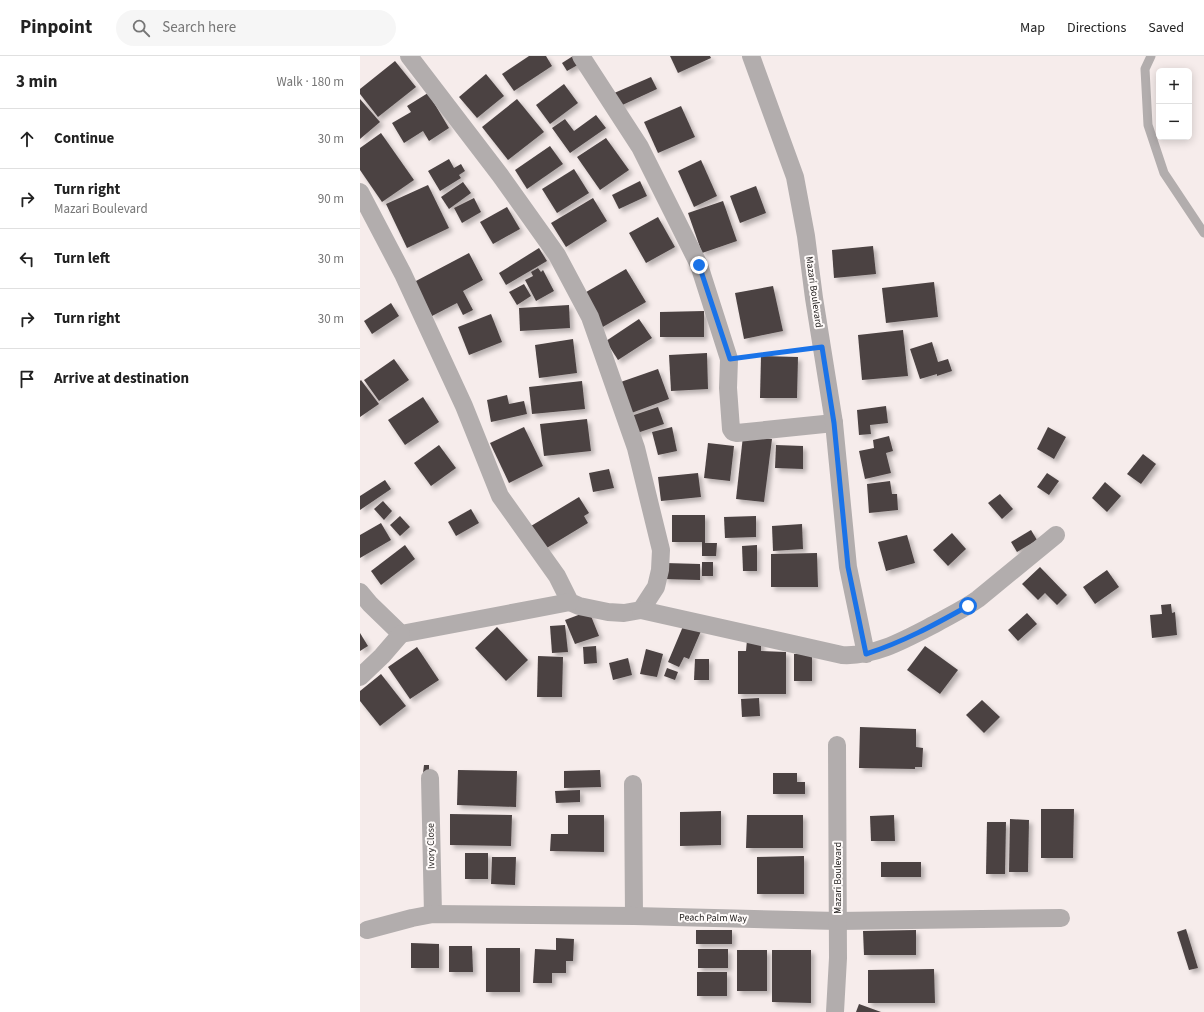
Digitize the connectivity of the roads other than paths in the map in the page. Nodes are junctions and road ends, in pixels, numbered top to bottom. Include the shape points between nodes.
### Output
1 (409, 56) edge
2 (581, 56) edge
3 (751, 56) edge
4 (1151, 56) edge
5 (360, 192) edge
6 (1204, 233) edge
7 (834, 423) junction
8 (1056, 536) dead end
9 (360, 592) edge
10 (570, 602) junction
11 (641, 610) junction
12 (401, 634) junction
13 (866, 654) junction
14 (360, 677) edge
15 (837, 745) dead end
16 (430, 778) dead end
17 (633, 784) dead end
18 (433, 914) junction
19 (634, 916) junction
20 (1061, 918) dead end
21 (838, 920) junction
22 (367, 930) dead end
23 (835, 1012) edge

1 - 11 street via 557,255 590,317 636,448 661,550 656,587
2 - 7 street via 640,147 699,265 730,359 728,388 733,432
3 - 7 street, Mazari Boulevard via 795,177
4 - 6 lane via 1145,69 1148,125 1164,173
5 - 10 street via 403,274 464,406 500,496 557,576
7 - 13 street, Mazari Boulevard via 848,567
8 - 13 street via 978,600 912,636
9 - 12 street
10 - 11 street via 608,612
10 - 12 street
11 - 13 street via 842,655
12 - 14 street
15 - 21 street, Mazari Boulevard
16 - 18 street, Ivory Close
17 - 19 street
18 - 19 street, Peach Palm Way
18 - 22 street, Peach Palm Way
19 - 21 street, Peach Palm Way
20 - 21 street, Peach Palm Way
21 - 23 street, Mazari Boulevard

